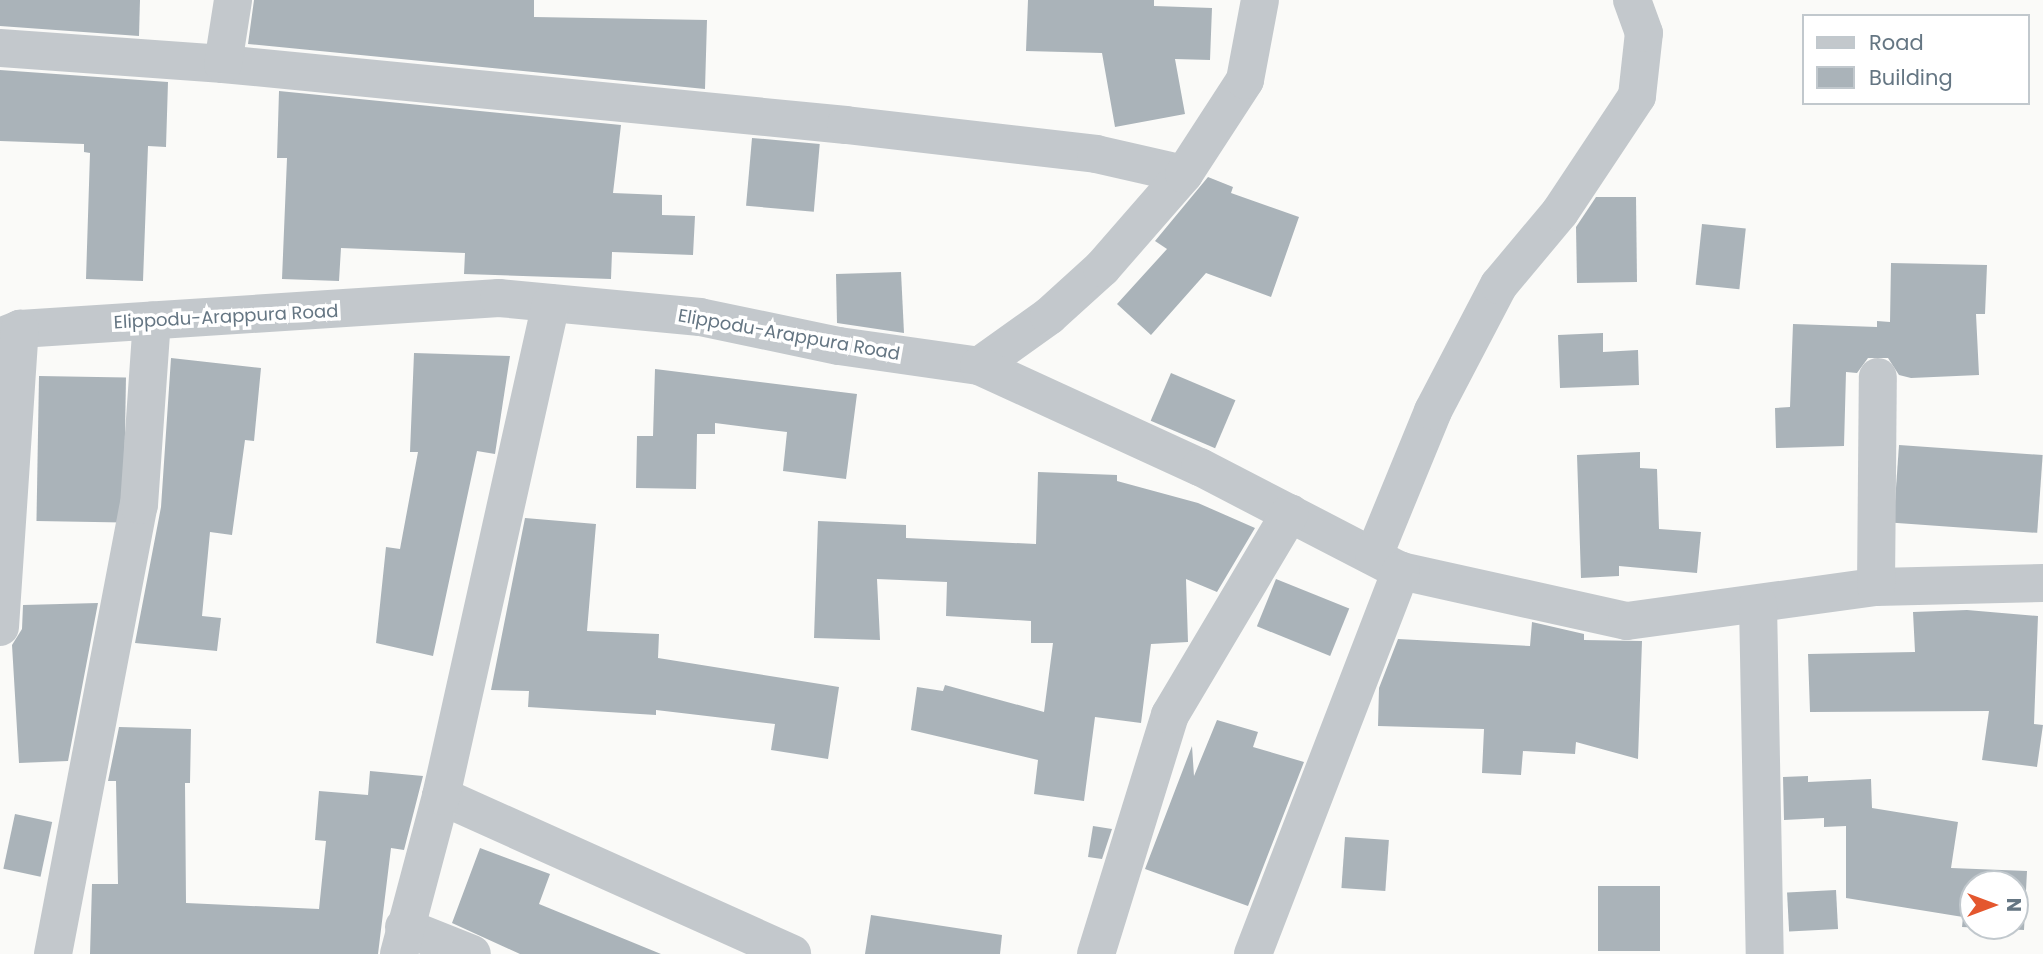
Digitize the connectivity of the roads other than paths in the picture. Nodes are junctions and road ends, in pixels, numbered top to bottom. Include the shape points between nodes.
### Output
1 (233, 0) edge
2 (1261, 0) edge
3 (1632, 0) edge
4 (0, 48) edge
5 (223, 64) junction
6 (1184, 174) junction
7 (551, 303) junction
8 (152, 320) junction
9 (10, 333) edge
10 (979, 366) junction
11 (1878, 377) dead end
12 (1290, 513) junction
13 (1387, 563) junction
14 (2043, 583) edge
15 (1877, 587) junction
16 (1758, 604) junction
17 (0, 627) edge
18 (441, 796) junction
19 (401, 941) edge
20 (53, 954) edge
21 (472, 954) edge
22 (792, 954) edge
23 (1096, 954) edge
24 (1252, 954) edge
25 (1765, 954) edge

1 - 5 street
2 - 6 street via 1245,79
3 - 13 street via 1644,33 1637,96 1560,212 1499,285 1433,411
4 - 5 street
5 - 6 street via 874,128 1096,154
6 - 10 street via 1102,268 1049,316
7 - 8 street, Elippodu-Arappura Road via 499,298
7 - 10 street, Elippodu-Arappura Road via 700,317 839,346
7 - 18 street
8 - 9 street, Elippodu-Arappura Road
8 - 20 street via 139,505
9 - 17 street
10 - 12 street, Elippodu-Arappura Road
11 - 15 street
12 - 13 street, Elippodu-Arappura Road
12 - 23 street via 1170,715
13 - 16 street, Elippodu-Arappura Road via 1627,621
13 - 24 street
14 - 15 street, Elippodu-Arappura Road
15 - 16 street, Elippodu-Arappura Road
16 - 25 street
18 - 19 street
18 - 22 street
19 - 21 street

